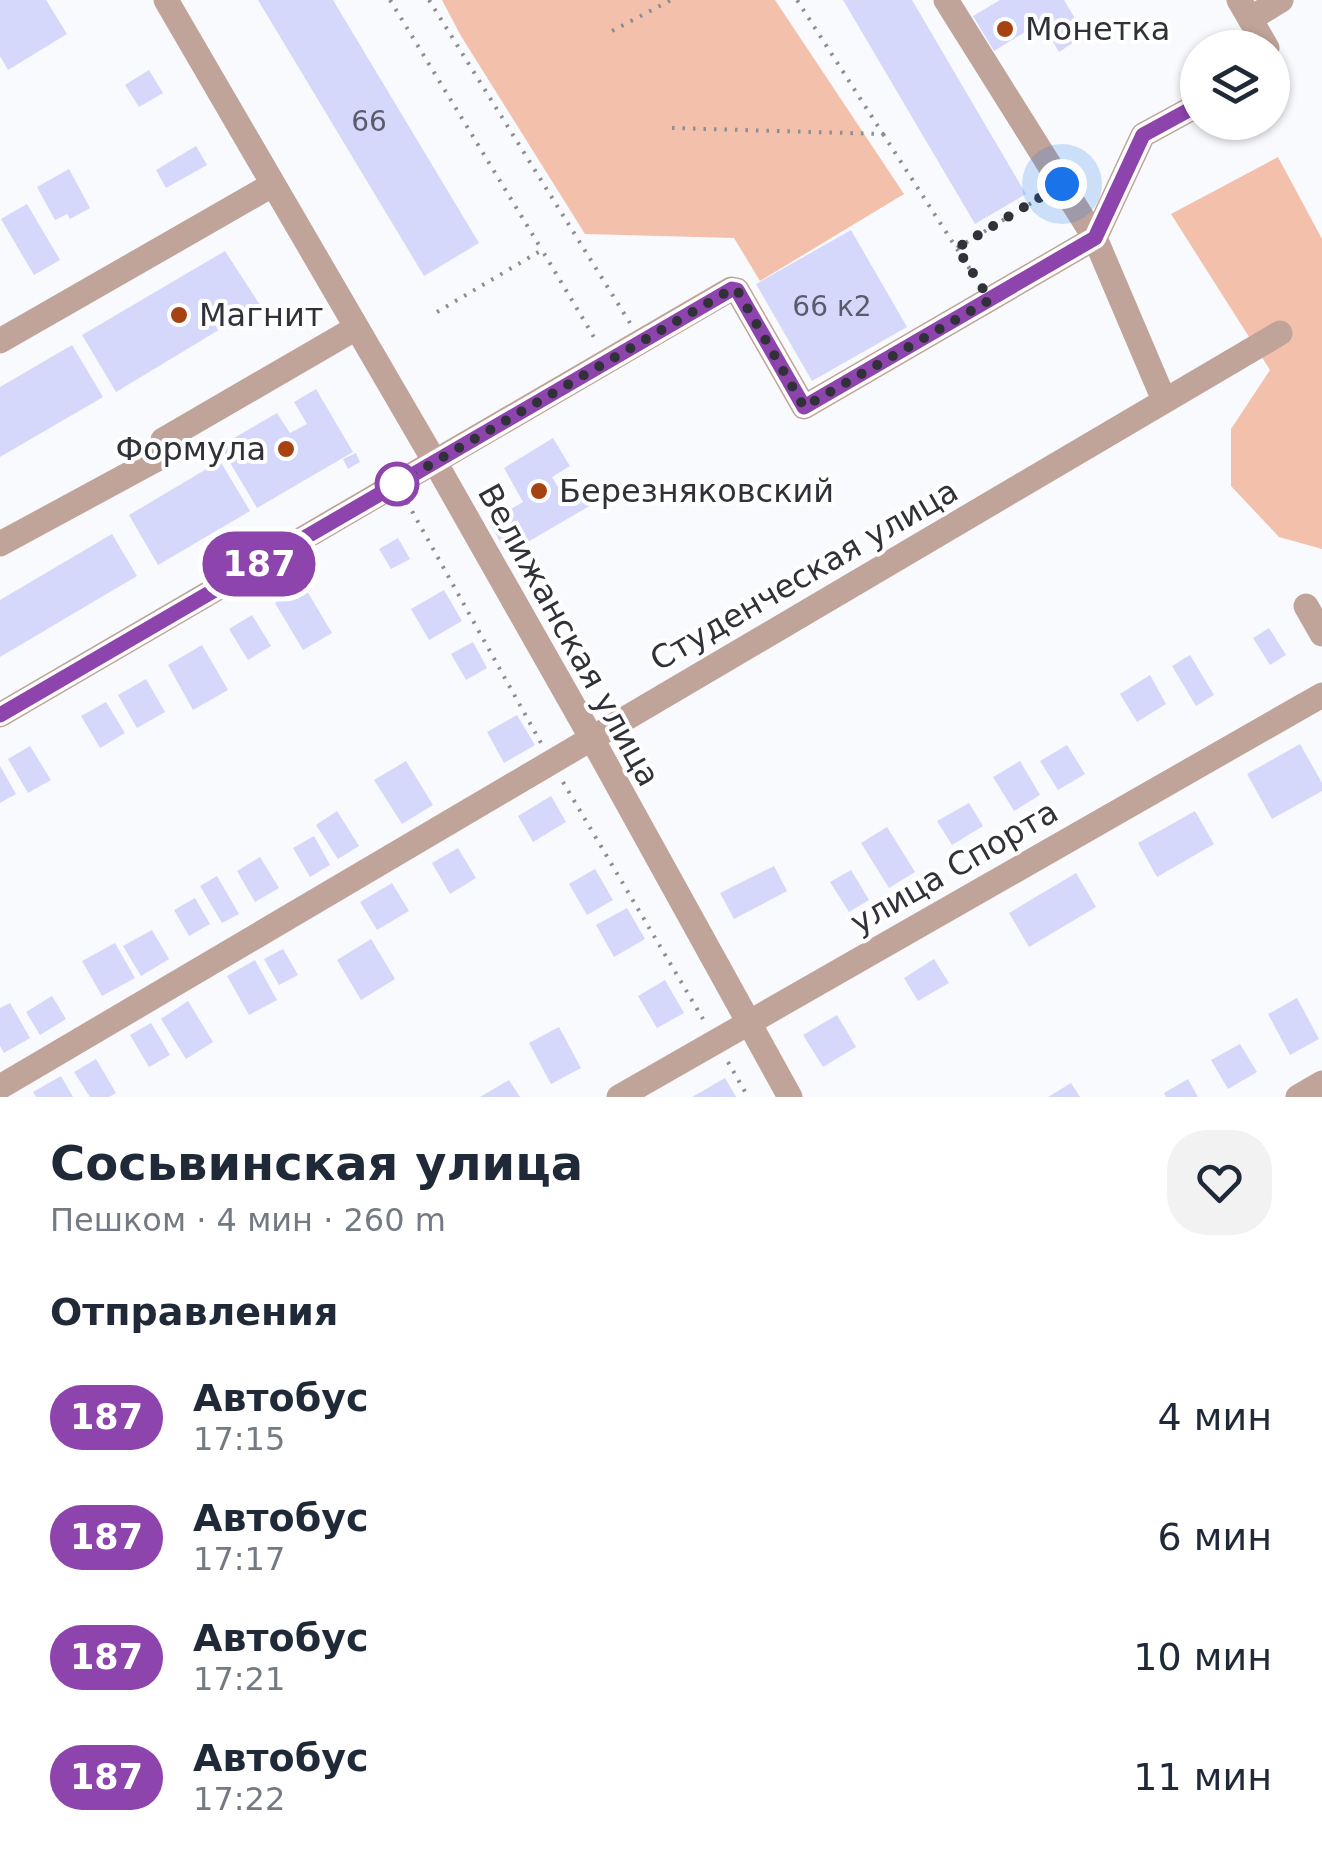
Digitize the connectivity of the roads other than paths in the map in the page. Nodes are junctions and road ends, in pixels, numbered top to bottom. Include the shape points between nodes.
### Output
1 (166, 0) edge
2 (946, 0) edge
3 (1281, 0) edge
4 (1244, 10) edge
5 (1180, 115) edge
6 (272, 185) junction
7 (1095, 238) junction
8 (356, 328) junction
9 (1280, 334) dead end
10 (0, 340) edge
11 (1164, 400) junction
12 (435, 462) junction
13 (0, 544) edge
14 (1306, 606) dead end
15 (1322, 634) edge
16 (1322, 694) edge
17 (0, 715) edge
18 (591, 737) junction
19 (747, 1022) junction
20 (1322, 1084) edge
21 (0, 1087) edge
22 (620, 1097) edge
23 (790, 1097) edge
24 (1298, 1097) edge

1 - 6 street, Велижанская улица
2 - 7 street
3 - 4 street
5 - 7 street via 1143,135
6 - 8 street, Велижанская улица
6 - 10 street
7 - 11 street
7 - 12 street via 804,407 732,289
8 - 12 street, Велижанская улица
8 - 13 street
9 - 11 street, Студенческая улица
11 - 18 street, Студенческая улица
12 - 17 street
12 - 18 street, Велижанская улица
14 - 15 street
16 - 19 street, улица Спорта
18 - 19 street, Велижанская улица
18 - 21 street, Студенческая улица
19 - 22 street, улица Спорта
19 - 23 street, Велижанская улица
20 - 24 street

